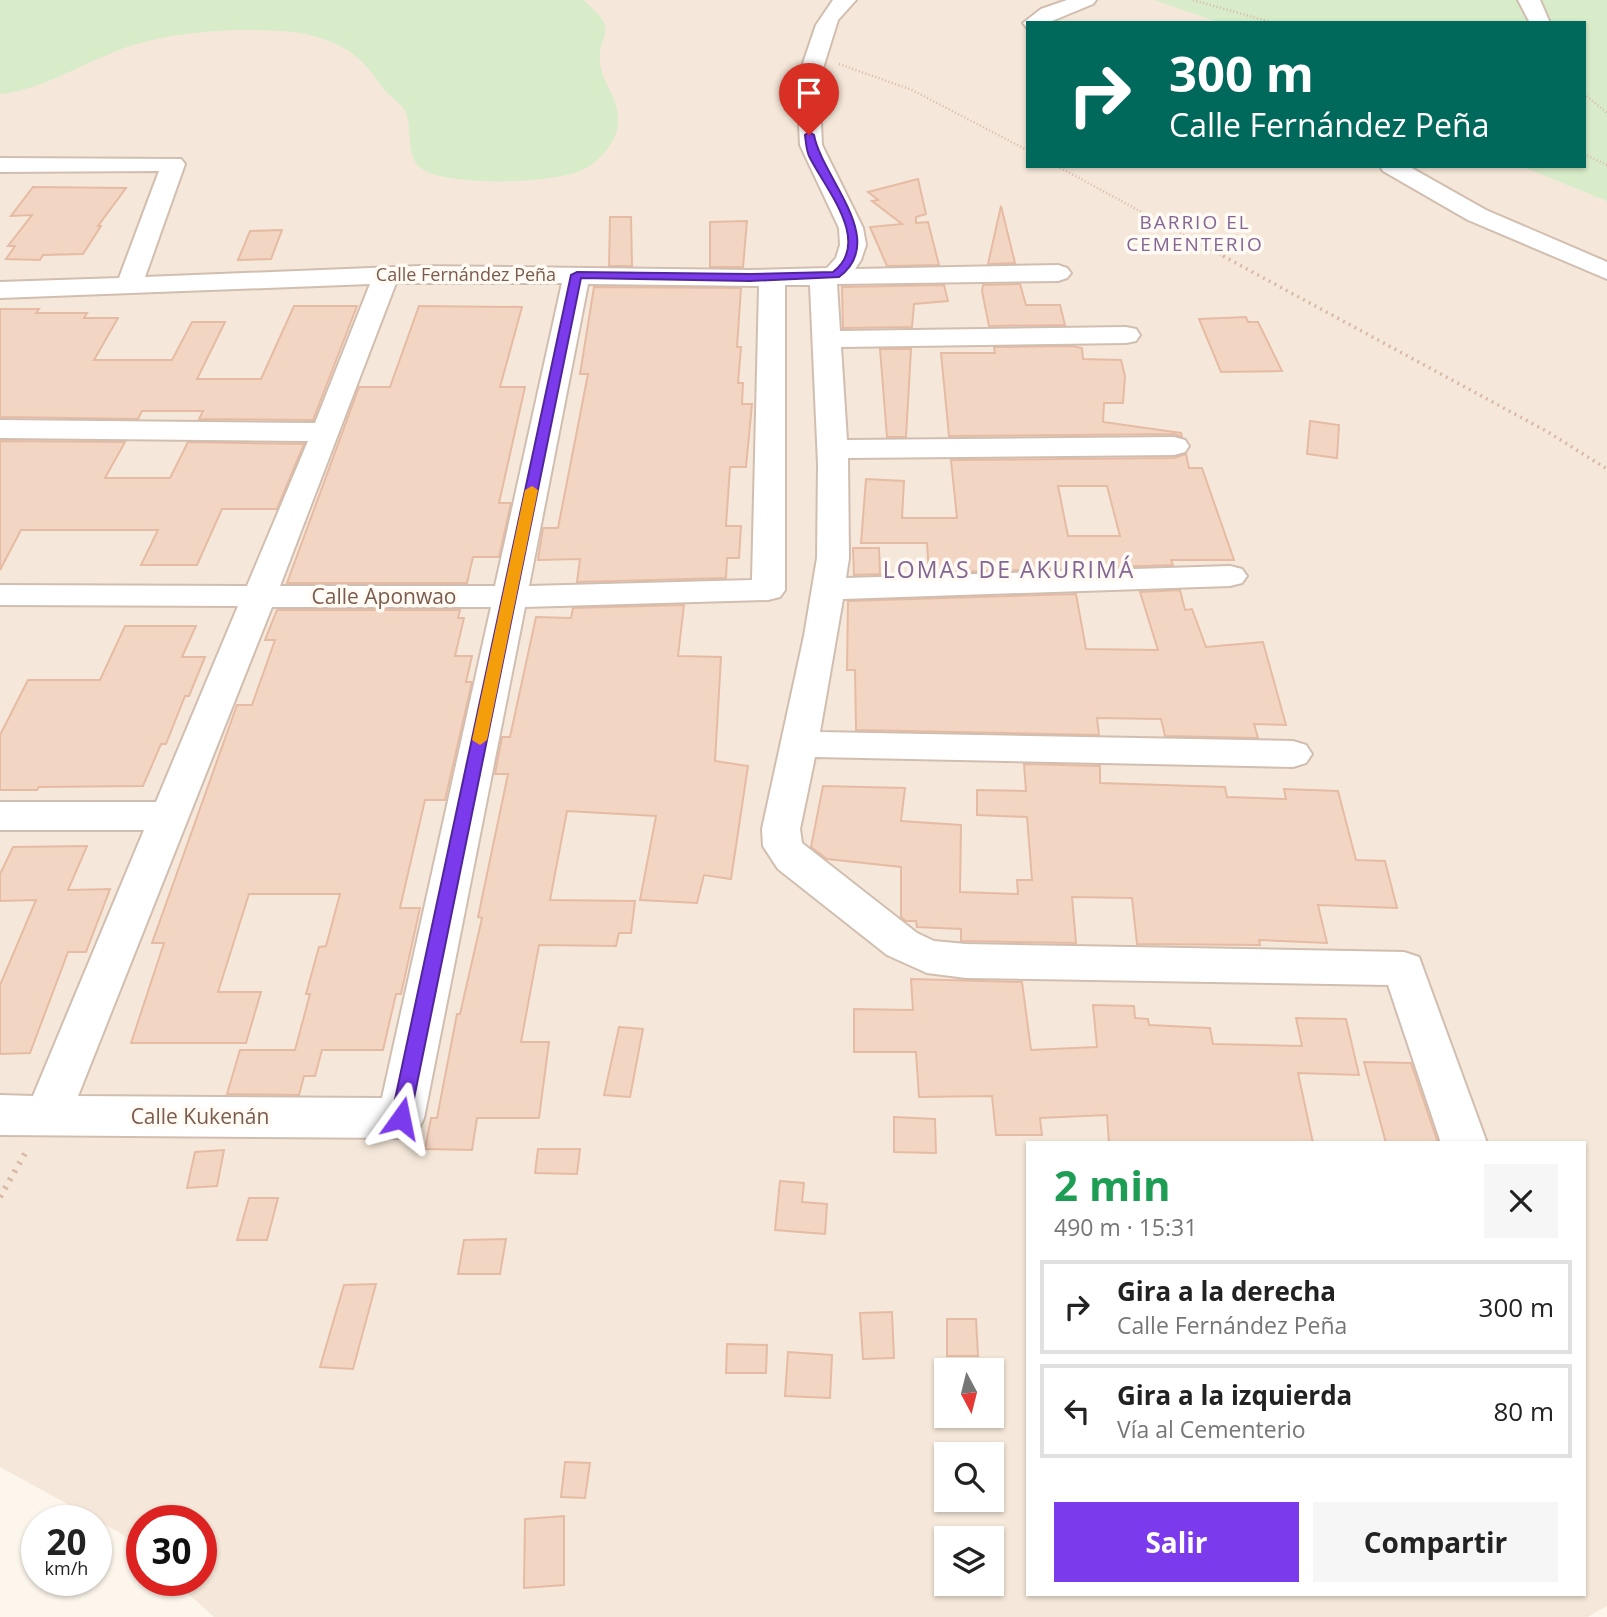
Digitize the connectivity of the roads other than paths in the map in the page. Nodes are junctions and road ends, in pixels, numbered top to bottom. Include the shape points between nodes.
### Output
1 (846, 0) edge
2 (1086, 0) edge
3 (1528, 0) edge
4 (1036, 21) edge
5 (1539, 21) edge
6 (0, 165) edge
7 (1395, 168) edge
8 (1607, 271) edge
9 (1058, 273) dead end
10 (386, 275) junction
11 (577, 275) junction
12 (829, 275) junction
13 (772, 277) junction
14 (129, 286) junction
15 (0, 290) edge
16 (1126, 335) dead end
17 (827, 339) junction
18 (0, 429) edge
19 (326, 432) junction
20 (1174, 446) dead end
21 (832, 449) junction
22 (1230, 576) dead end
23 (829, 589) junction
24 (0, 594) edge
25 (259, 596) junction
26 (509, 597) junction
27 (799, 744) junction
28 (1293, 754) dead end
29 (0, 816) edge
30 (170, 816) junction
31 (0, 1115) edge
32 (47, 1116) junction
33 (1463, 1141) edge

1 - 12 street via 832,12 808,87 810,144 845,211 854,243 845,268
2 - 4 street
3 - 5 street
6 - 14 street via 173,163
7 - 8 street via 1477,215
9 - 12 street, Calle Fernández Peña
10 - 11 street, Calle Fernández Peña
10 - 14 street, Calle Fernández Peña
10 - 19 street
11 - 13 street, Calle Fernández Peña
11 - 26 street
12 - 13 street, Calle Fernández Peña
12 - 17 street
13 - 26 street, Calle Aponwao via 768,590
14 - 15 street, Calle Fernández Peña
16 - 17 street
17 - 21 street
18 - 19 street
19 - 25 street
20 - 21 street
21 - 23 street
22 - 23 street
23 - 27 street
24 - 25 street, Calle Aponwao
25 - 26 street, Calle Aponwao
25 - 30 street
26 - 32 street, Calle Kukenán via 401,1118
27 - 28 street
27 - 33 street via 781,829 783,846 792,859 902,944 927,957 966,961 1404,969
29 - 30 street
30 - 32 street
31 - 32 street, Calle Kukenán

